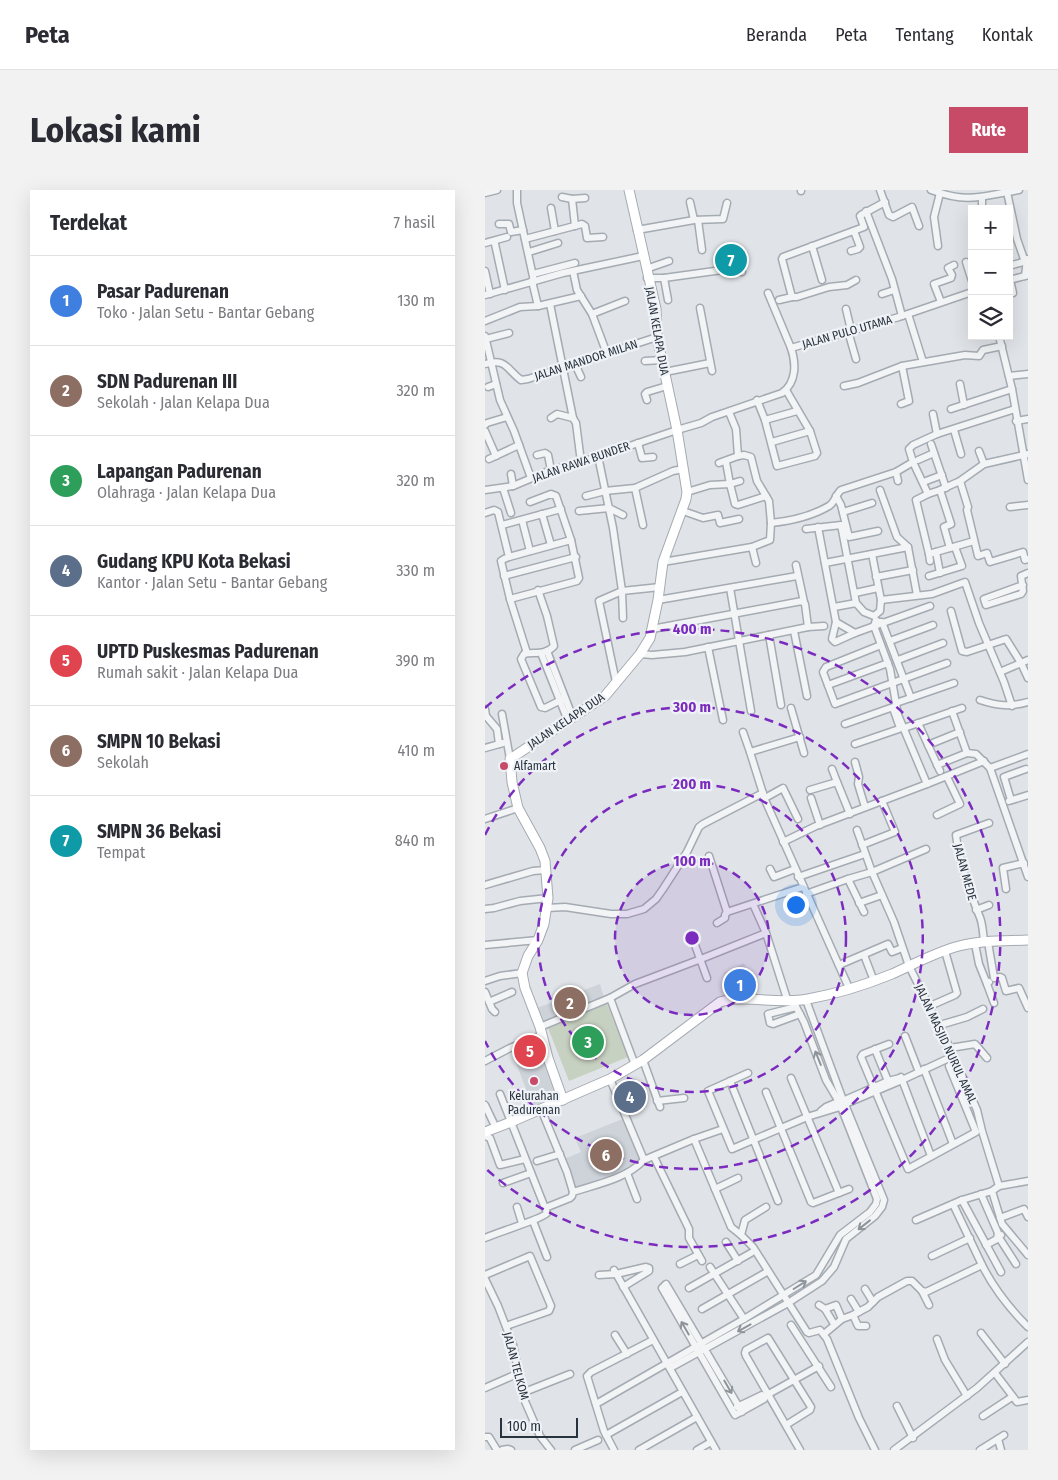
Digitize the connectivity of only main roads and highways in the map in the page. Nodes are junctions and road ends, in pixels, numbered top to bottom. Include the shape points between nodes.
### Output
1 (629, 190) edge
2 (1028, 940) edge
3 (563, 1100) junction
4 (485, 1134) edge

1 - 3 main road, JALAN KELAPA DUA via 656,309 657,337 687,492 663,562 650,638 640,654 605,696 510,759 518,808 545,861 548,898 545,924 522,973
2 - 3 main road via 983,942 945,950 874,981 806,1000 793,1007 728,999 639,1062
3 - 4 main road

